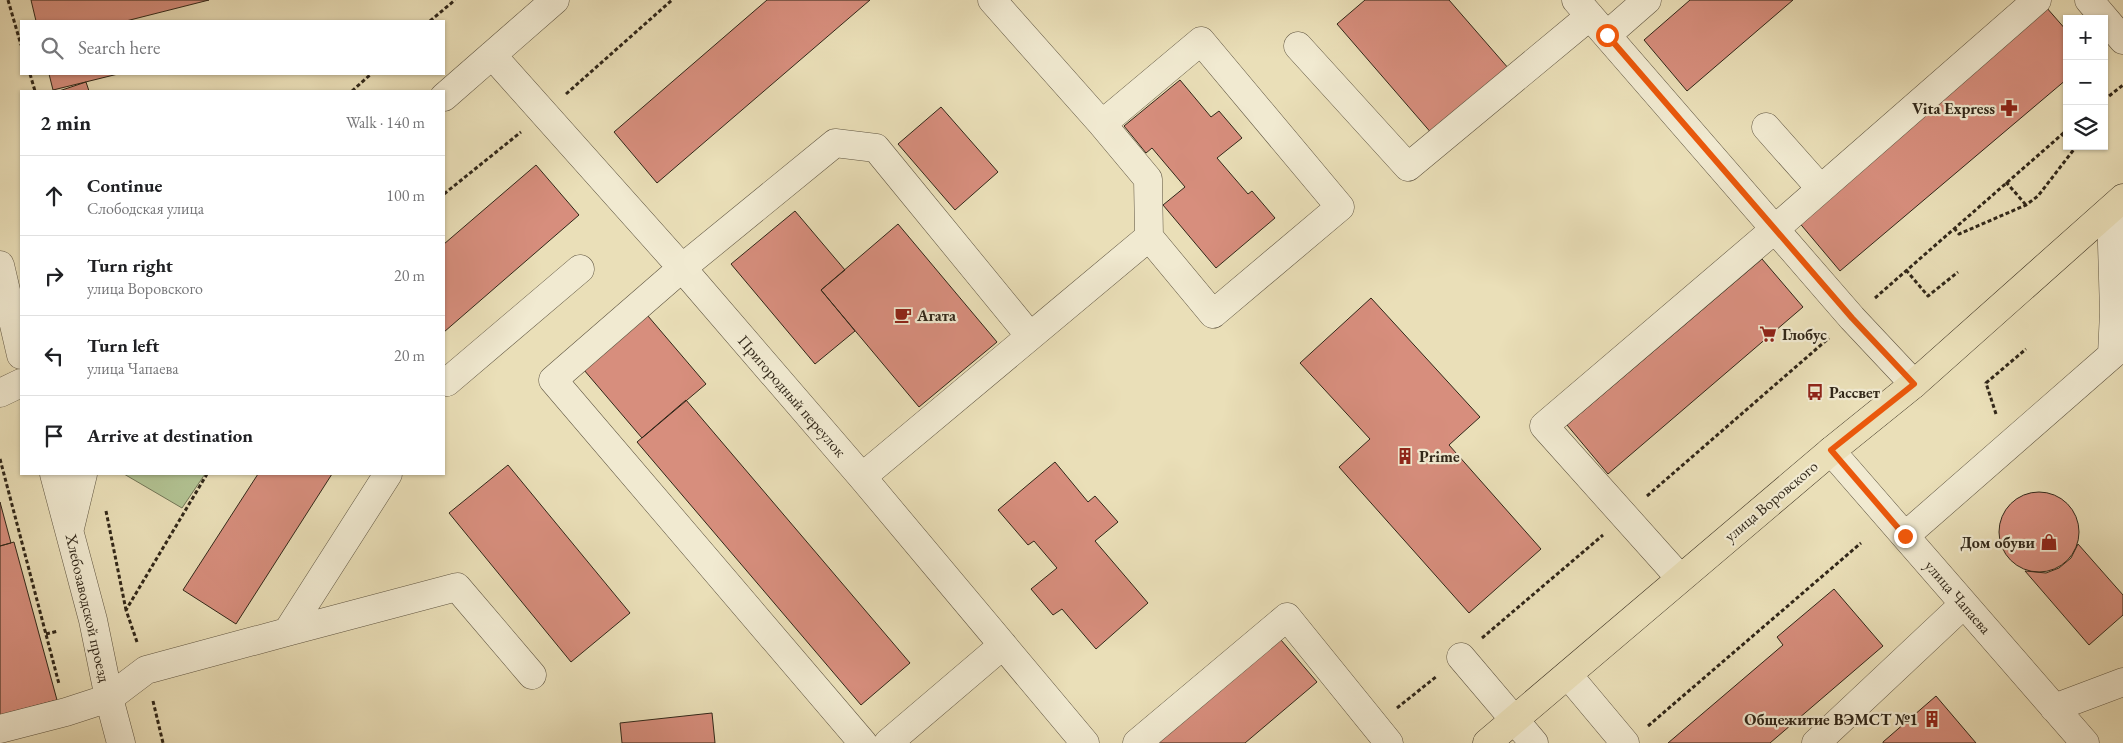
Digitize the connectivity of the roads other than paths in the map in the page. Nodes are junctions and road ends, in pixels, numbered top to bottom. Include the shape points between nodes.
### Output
1 (555, 0) edge
2 (992, 0) edge
3 (1647, 0) edge
4 (2037, 0) edge
5 (2089, 0) edge
6 (1591, 17) edge
7 (2123, 40) edge
8 (1298, 46) dead end
9 (492, 55) junction
10 (445, 96) edge
11 (1102, 124) junction
12 (1766, 126) dead end
13 (1821, 189) junction
14 (2117, 204) edge
15 (1775, 229) junction
16 (1149, 237) junction
17 (0, 250) edge
18 (0, 265) edge
19 (20, 265) edge
20 (682, 268) junction
21 (580, 269) dead end
22 (1030, 336) junction
23 (20, 351) edge
24 (20, 383) edge
25 (445, 383) edge
26 (1914, 384) junction
27 (0, 393) edge
28 (1831, 450) junction
29 (54, 475) edge
30 (84, 475) edge
31 (387, 475) edge
32 (862, 477) junction
33 (70, 529) junction
34 (1905, 536) junction
35 (1680, 578) junction
36 (1964, 604) junction
37 (287, 632) junction
38 (1002, 645) junction
39 (1461, 657) dead end
40 (1568, 675) junction
41 (532, 676) dead end
42 (2123, 682) edge
43 (109, 698) junction
44 (2054, 708) junction
45 (1514, 720) junction
46 (0, 729) edge
47 (121, 743) edge
48 (863, 743) edge
49 (888, 743) edge
50 (1084, 743) edge
51 (1137, 743) edge
52 (1389, 743) edge
53 (1487, 743) edge
54 (1534, 743) edge
55 (1625, 743) edge
56 (1816, 743) edge
57 (2085, 743) edge

1 - 9 street
2 - 11 street
3 - 6 street
4 - 13 street
5 - 7 street
6 - 8 street via 1408,167
6 - 15 street
9 - 10 street
9 - 20 street, Пригородный переулок
11 - 16 street via 1148,179
11 - 16 street via 1201,41 1340,207 1213,314
12 - 13 street
13 - 15 street
14 - 26 main road, улица Воровского
14 - 34 street via 2112,355
15 - 26 street
15 - 35 street via 1544,426
16 - 22 street
17 - 19 street
18 - 23 street
20 - 22 street via 835,143 876,148
20 - 32 street, Пригородный переулок
20 - 48 street via 553,380
21 - 25 street
22 - 32 street
24 - 27 street
26 - 28 main road, улица Воровского
28 - 34 street, улица Чапаева
28 - 35 main road, улица Воровского
29 - 33 street, Хлебозаводской проезд
30 - 33 street
31 - 37 street
32 - 38 street, Пригородный переулок
33 - 43 street, Хлебозаводской проезд
34 - 36 street, улица Чапаева
35 - 40 main road, улица Воровского
36 - 44 street, улица Чапаева
36 - 56 street
37 - 41 street via 457,586
37 - 43 street via 146,670
38 - 49 street
38 - 50 street, Пригородный переулок
39 - 45 street
40 - 45 main road, улица Воровского
40 - 55 street
42 - 44 street
43 - 46 street
43 - 47 street, Хлебозаводской проезд
44 - 57 street, улица Чапаева
45 - 53 main road, улица Воровского
45 - 54 street
51 - 52 street via 1287,617

